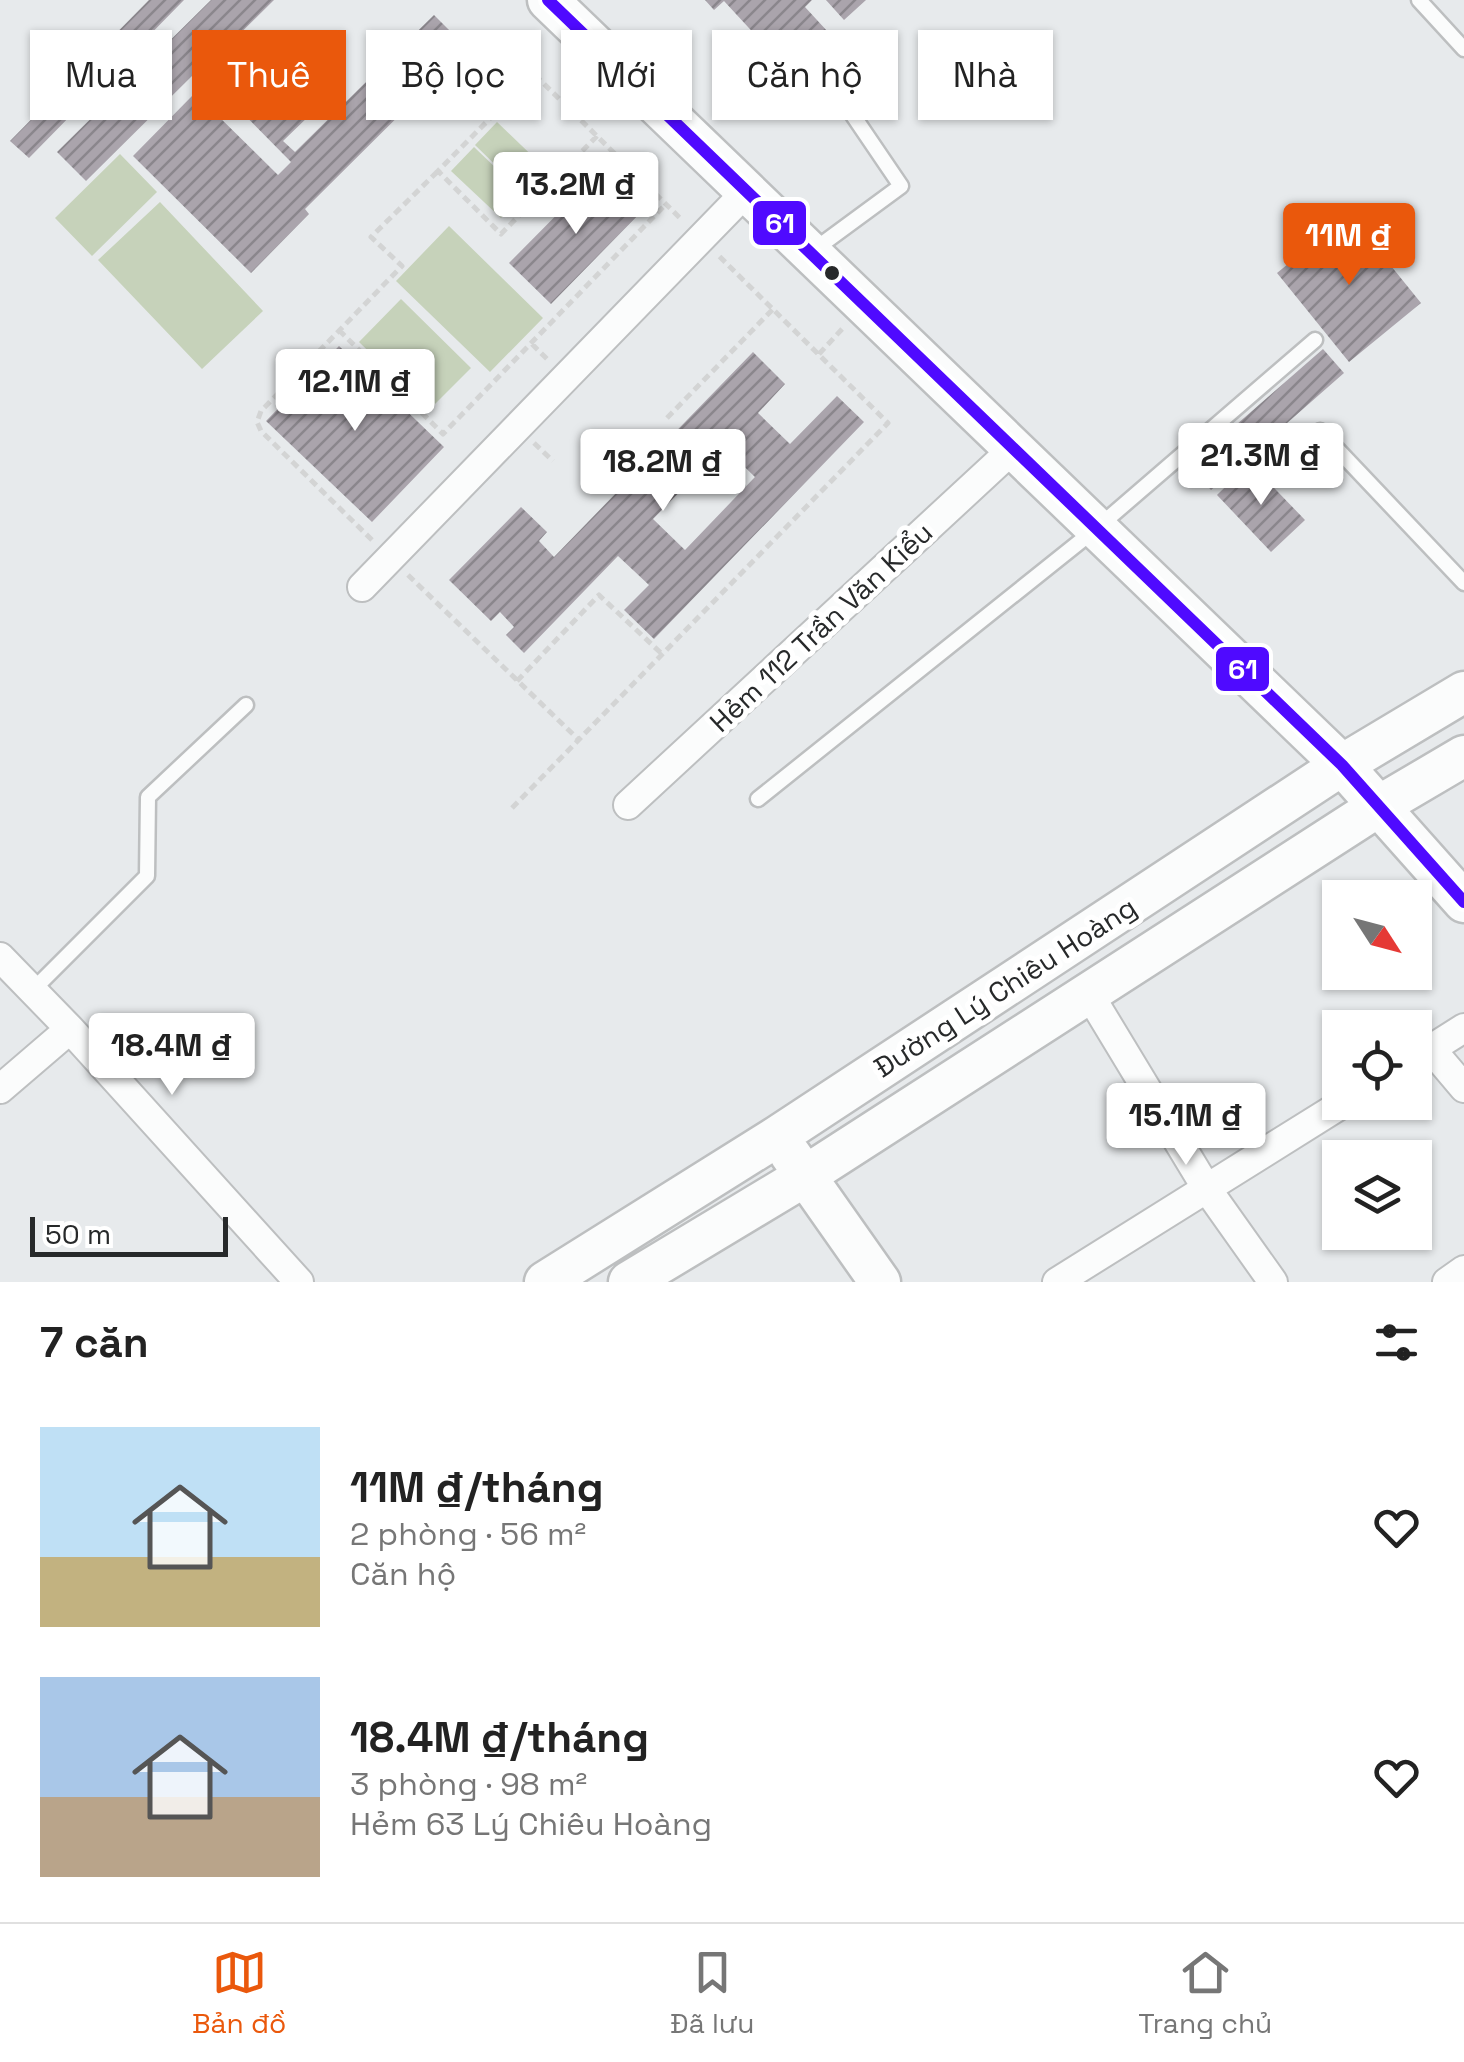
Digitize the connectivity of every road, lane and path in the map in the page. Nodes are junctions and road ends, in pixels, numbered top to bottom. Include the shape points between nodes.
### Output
1 (548, 0) edge
2 (1419, 0) edge
3 (1464, 49) edge
4 (856, 120) edge
5 (597, 136) junction
6 (438, 171) junction
7 (746, 192) junction
8 (666, 204) junction
9 (700, 238) junction
10 (810, 253) junction
11 (773, 309) junction
12 (339, 330) junction
13 (1314, 340) dead end
14 (667, 418) dead end
15 (1320, 431) dead end
16 (1014, 448) junction
17 (1097, 528) junction
18 (390, 558) junction
19 (1464, 583) edge
20 (362, 587) dead end
21 (662, 654) junction
22 (517, 681) junction
23 (1464, 692) edge
24 (246, 705) dead end
25 (579, 740) junction
26 (1464, 756) edge
27 (1342, 765) junction
28 (758, 799) dead end
29 (628, 805) dead end
30 (1380, 806) junction
31 (512, 808) dead end
32 (1464, 902) edge
33 (0, 958) edge
34 (33, 990) junction
35 (1088, 994) junction
36 (1464, 1028) edge
37 (70, 1029) junction
38 (1432, 1048) edge
39 (1432, 1061) edge
40 (1464, 1088) edge
41 (0, 1089) edge
42 (1322, 1117) edge
43 (778, 1136) junction
44 (805, 1176) junction
45 (1207, 1190) junction
46 (1464, 1270) edge
47 (300, 1282) edge
48 (545, 1282) edge
49 (629, 1282) edge
50 (880, 1282) edge
51 (1057, 1282) edge
52 (1273, 1282) edge
53 (1447, 1282) edge

1 - 7 main road
2 - 3 lane
4 - 10 lane via 900,186
5 - 6 path via 534,74
5 - 6 path via 501,234
5 - 8 path
6 - 12 path via 371,237 402,266
7 - 9 street
7 - 10 main road
8 - 9 path
8 - 12 path via 443,434
9 - 11 path
9 - 18 street
10 - 16 main road
11 - 14 path
11 - 21 path via 888,422
12 - 18 path via 257,422
13 - 17 lane
15 - 19 lane
16 - 17 main road
16 - 29 street, Hẻm 112 Trần Văn Kiểu
17 - 27 main road
17 - 28 lane
18 - 20 street
18 - 22 path
21 - 22 path via 599,596
21 - 25 path
22 - 25 path
23 - 27 main road, Đường Lý Chiêu Hoàng
24 - 34 lane via 148,797 147,876
25 - 31 path
26 - 30 main road, Đường Lý Chiêu Hoàng
27 - 30 main road
27 - 43 main road, Đường Lý Chiêu Hoàng
30 - 32 main road
30 - 35 main road, Đường Lý Chiêu Hoàng
33 - 34 street
34 - 37 street
35 - 44 main road, Đường Lý Chiêu Hoàng
35 - 45 street
36 - 38 street
37 - 41 street
37 - 47 street
39 - 40 street
42 - 45 street
43 - 44 main road
43 - 48 main road, Đường Lý Chiêu Hoàng
44 - 49 main road, Đường Lý Chiêu Hoàng
44 - 50 main road
45 - 51 street
45 - 52 street
46 - 53 street

